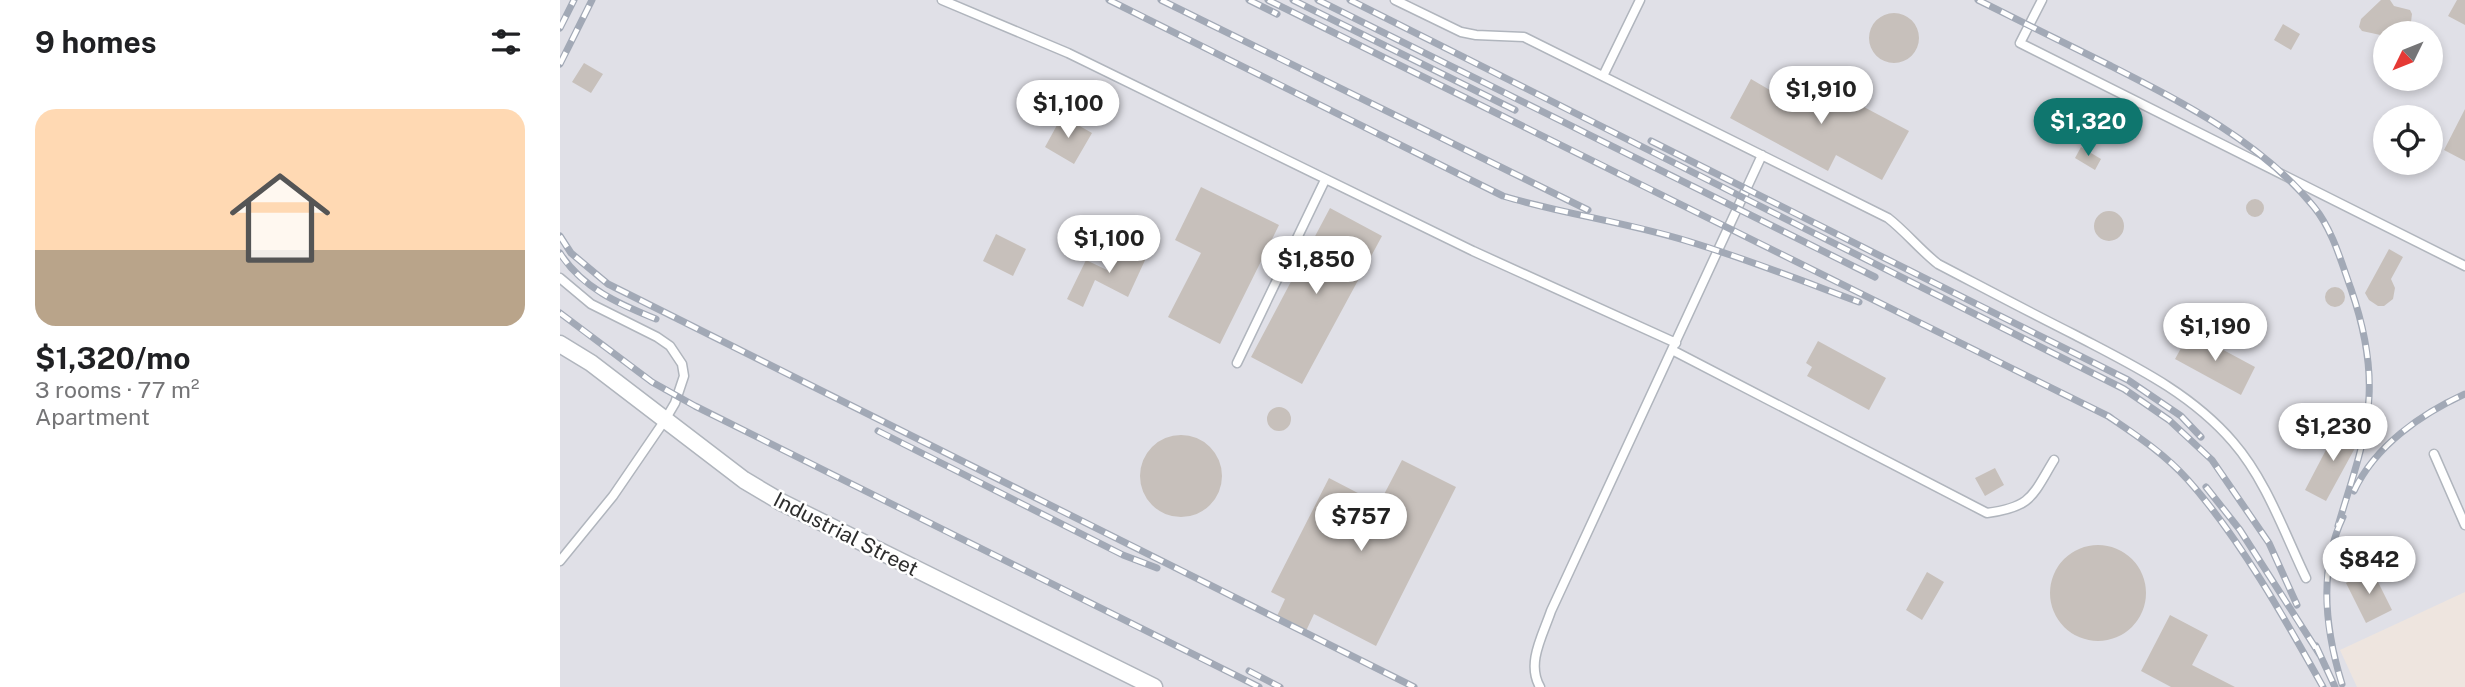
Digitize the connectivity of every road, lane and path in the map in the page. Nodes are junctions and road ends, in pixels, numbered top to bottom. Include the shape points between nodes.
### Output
1 (942, 0) edge
2 (1395, 0) edge
3 (1640, 0) edge
4 (2042, 0) edge
5 (1603, 76) junction
6 (1762, 155) junction
7 (1325, 180) junction
8 (2465, 266) edge
9 (560, 278) edge
10 (560, 344) edge
11 (1674, 346) junction
12 (1237, 363) dead end
13 (665, 420) junction
14 (2434, 454) dead end
15 (2054, 460) dead end
16 (2465, 525) edge
17 (560, 561) edge
18 (2306, 578) dead end
19 (1131, 682) edge
20 (1154, 687) edge
21 (1540, 687) edge

1 - 7 lane via 1068,53
2 - 5 lane via 1461,32 1524,37
3 - 5 lane
4 - 8 lane via 2020,43
5 - 6 lane
6 - 11 lane
6 - 18 lane via 1888,218 1938,264 2147,372 2183,396 2226,434 2252,470
7 - 11 lane
7 - 12 lane
9 - 13 lane via 591,304 657,337 677,354 684,376
10 - 13 street, Industrial Street
11 - 15 lane via 1987,513 2010,510 2029,500
11 - 21 lane via 1551,611 1533,665
13 - 17 lane via 613,496
13 - 19 street, Industrial Street via 781,502
14 - 16 lane
19 - 20 street, Industrial Street

